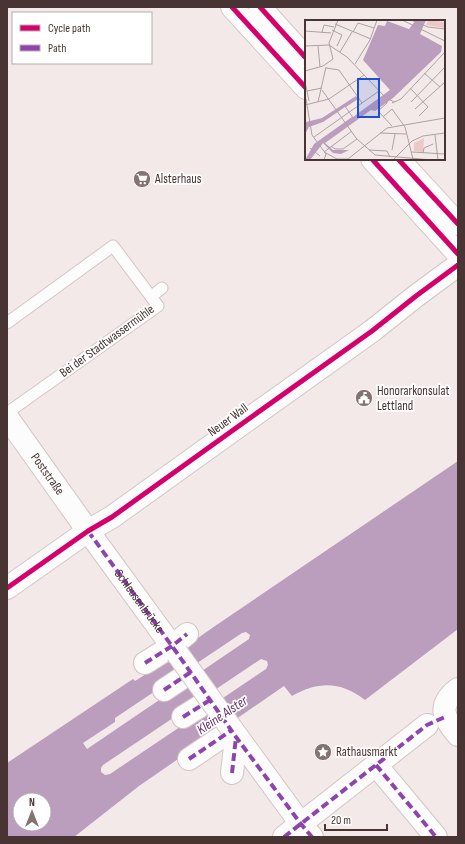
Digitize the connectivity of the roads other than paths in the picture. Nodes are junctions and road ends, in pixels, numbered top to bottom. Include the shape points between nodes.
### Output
1 (232, 7) edge
2 (260, 7) edge
3 (305, 57) edge
4 (305, 87) edge
5 (373, 160) edge
6 (399, 160) edge
7 (458, 224) edge
8 (458, 254) edge
9 (458, 265) edge
10 (162, 288) dead end
11 (152, 296) junction
12 (7, 323) edge
13 (7, 413) edge
14 (7, 417) edge
15 (88, 531) junction
16 (7, 588) edge
17 (179, 644) junction
18 (145, 663) dead end
19 (191, 672) junction
20 (458, 689) edge
21 (164, 690) dead end
22 (210, 700) junction
23 (183, 717) dead end
24 (427, 725) dead end
25 (233, 732) junction
26 (458, 735) edge
27 (189, 759) dead end
28 (376, 765) junction
29 (232, 773) dead end
30 (299, 833) edge
31 (436, 837) edge

1 - 4 street
2 - 3 street
5 - 8 street
6 - 7 street
9 - 15 street, Neuer Wall via 372,331 112,517
10 - 11 lane
11 - 12 lane, Bei der Stadtwassermühle via 113,246
11 - 13 lane, Bei der Stadtwassermühle via 158,306
14 - 15 street, Poststraße
15 - 16 street, Neuer Wall
15 - 17 street, Schleusenbrücke
17 - 18 street
17 - 19 street, Schleusenbrücke, bridge
19 - 21 street
19 - 22 street, Schleusenbrücke, bridge
20 - 26 street via 446,701 444,709 445,717
22 - 23 street
22 - 25 street, Schleusenbrücke, bridge
24 - 28 street
25 - 27 street
25 - 29 street
25 - 30 street, Schleusenbrücke
28 - 30 street
28 - 31 street

